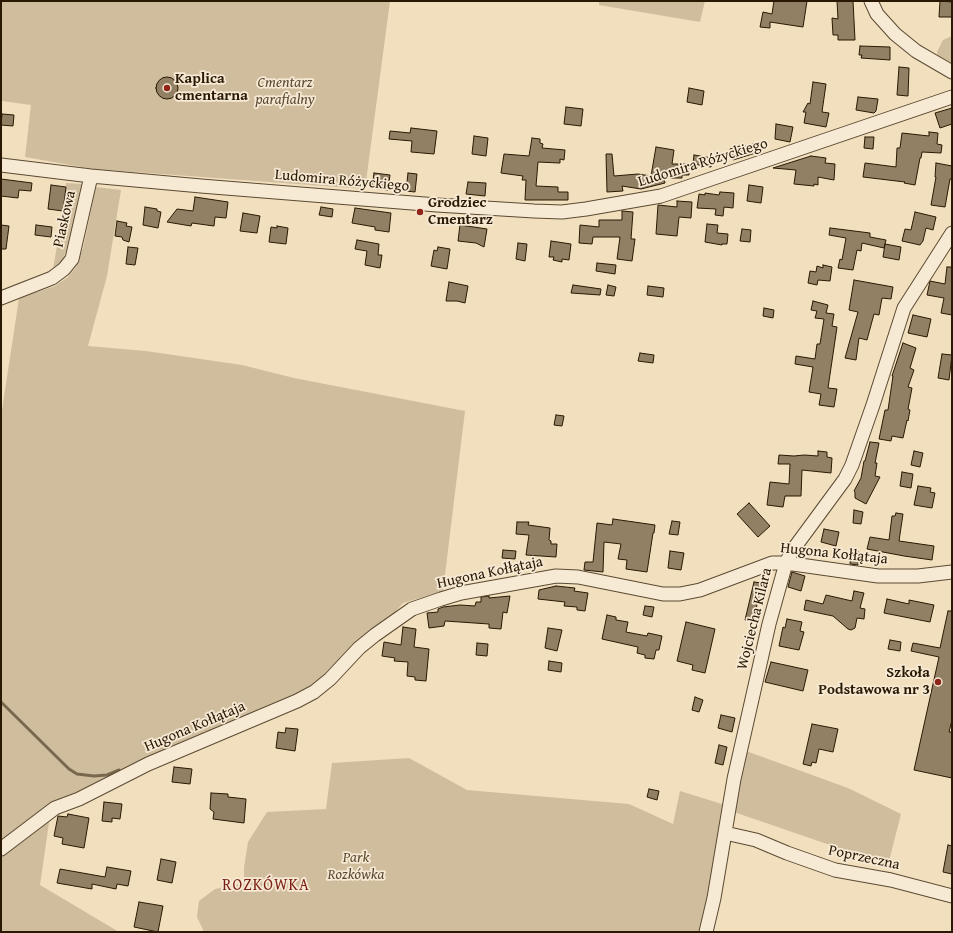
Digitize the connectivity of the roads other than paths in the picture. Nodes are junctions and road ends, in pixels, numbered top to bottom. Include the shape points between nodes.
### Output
1 (871, 1) edge
2 (952, 72) edge
3 (952, 97) edge
4 (1, 165) edge
5 (91, 176) junction
6 (952, 233) edge
7 (1, 298) edge
8 (786, 563) junction
9 (952, 572) edge
10 (725, 833) junction
11 (1, 849) edge
12 (952, 896) edge
13 (706, 932) edge

1 - 2 street via 877,14 895,34 916,51
3 - 5 street, Ludomira Różyckiego via 661,196 562,212
4 - 5 street, Ludomira Różyckiego
5 - 7 street, Piaskowa via 72,259 52,278
6 - 8 street, Wojciecha Kilara via 904,308 873,405 845,480 792,551
8 - 9 street, Hugona Kołłątaja via 878,576 918,576
8 - 10 street, Wojciecha Kilara via 767,632 734,779
8 - 11 street, Hugona Kołłątaja via 772,563 700,590 680,594 663,594 578,577 556,576 441,599 412,610 375,636 314,692 148,764 79,799 55,808
10 - 12 street, Poprzeczna via 756,840 835,870 891,880
10 - 13 street, Wojciecha Kilara

